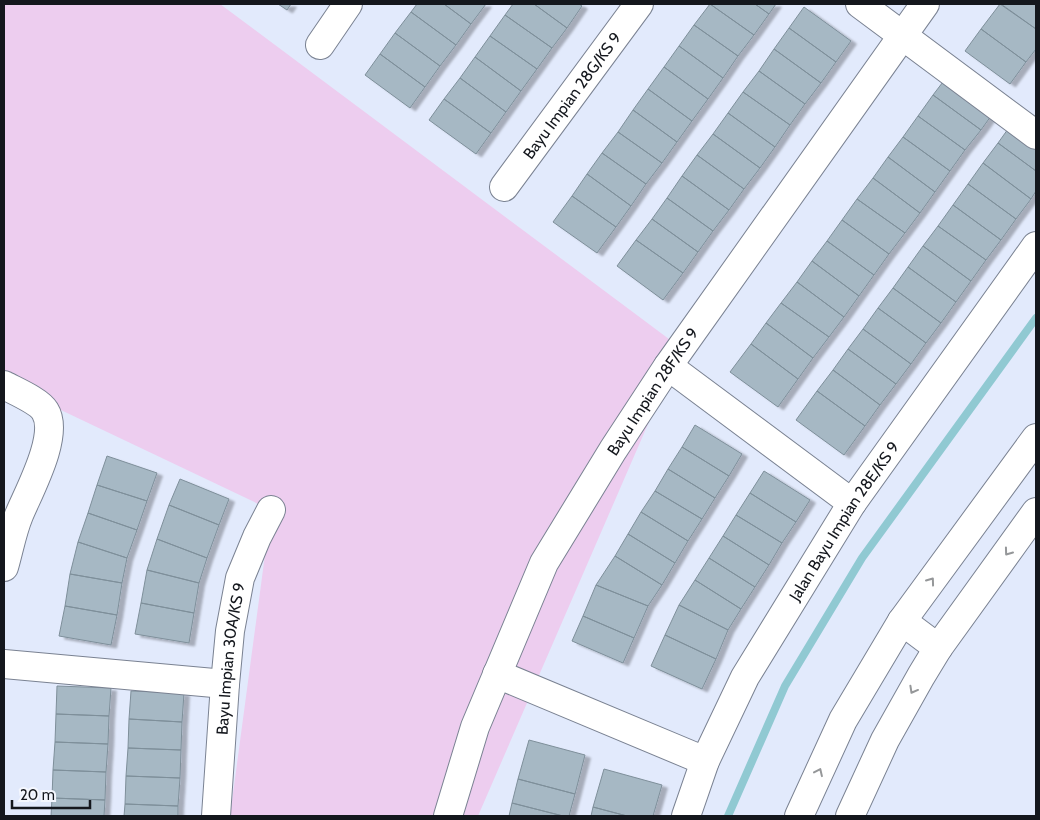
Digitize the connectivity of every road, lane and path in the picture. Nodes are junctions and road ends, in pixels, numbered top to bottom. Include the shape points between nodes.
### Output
1 (348, 4) edge
2 (639, 4) edge
3 (860, 4) edge
4 (926, 4) edge
5 (902, 36) junction
6 (320, 45) dead end
7 (1036, 136) edge
8 (504, 187) dead end
9 (1036, 246) edge
10 (668, 366) junction
11 (4, 385) edge
12 (1036, 438) edge
13 (852, 503) junction
14 (272, 510) dead end
15 (1036, 512) edge
16 (4, 566) edge
17 (902, 621) junction
18 (938, 648) junction
19 (4, 664) edge
20 (497, 674) junction
21 (224, 684) junction
22 (705, 761) junction
23 (216, 816) edge
24 (448, 816) edge
25 (686, 816) edge
26 (799, 816) edge
27 (850, 816) edge

1 - 6 street
2 - 8 street, Bayu Impian 28G/KS 9
3 - 5 street
4 - 5 street, Bayu Impian 28F/KS 9
5 - 7 street
5 - 10 street, Bayu Impian 28F/KS 9
9 - 13 street, Jalan Bayu Impian 28E/KS 9
10 - 13 street
10 - 20 street, Bayu Impian 28F/KS 9 via 544,563
11 - 16 street via 45,410 51,424 46,448 18,517
17 -> 12 street
13 - 22 street, Jalan Bayu Impian 28E/KS 9 via 744,677
14 - 21 street, Bayu Impian 30A/KS 9 via 240,578
15 -> 18 street
17 - 18 street
26 -> 17 street via 843,720
18 -> 27 street via 885,740
19 - 21 street
20 - 22 street
20 - 24 street, Bayu Impian 28F/KS 9 via 475,726
21 - 23 street, Bayu Impian 30A/KS 9
22 - 25 street, Jalan Bayu Impian 28E/KS 9

